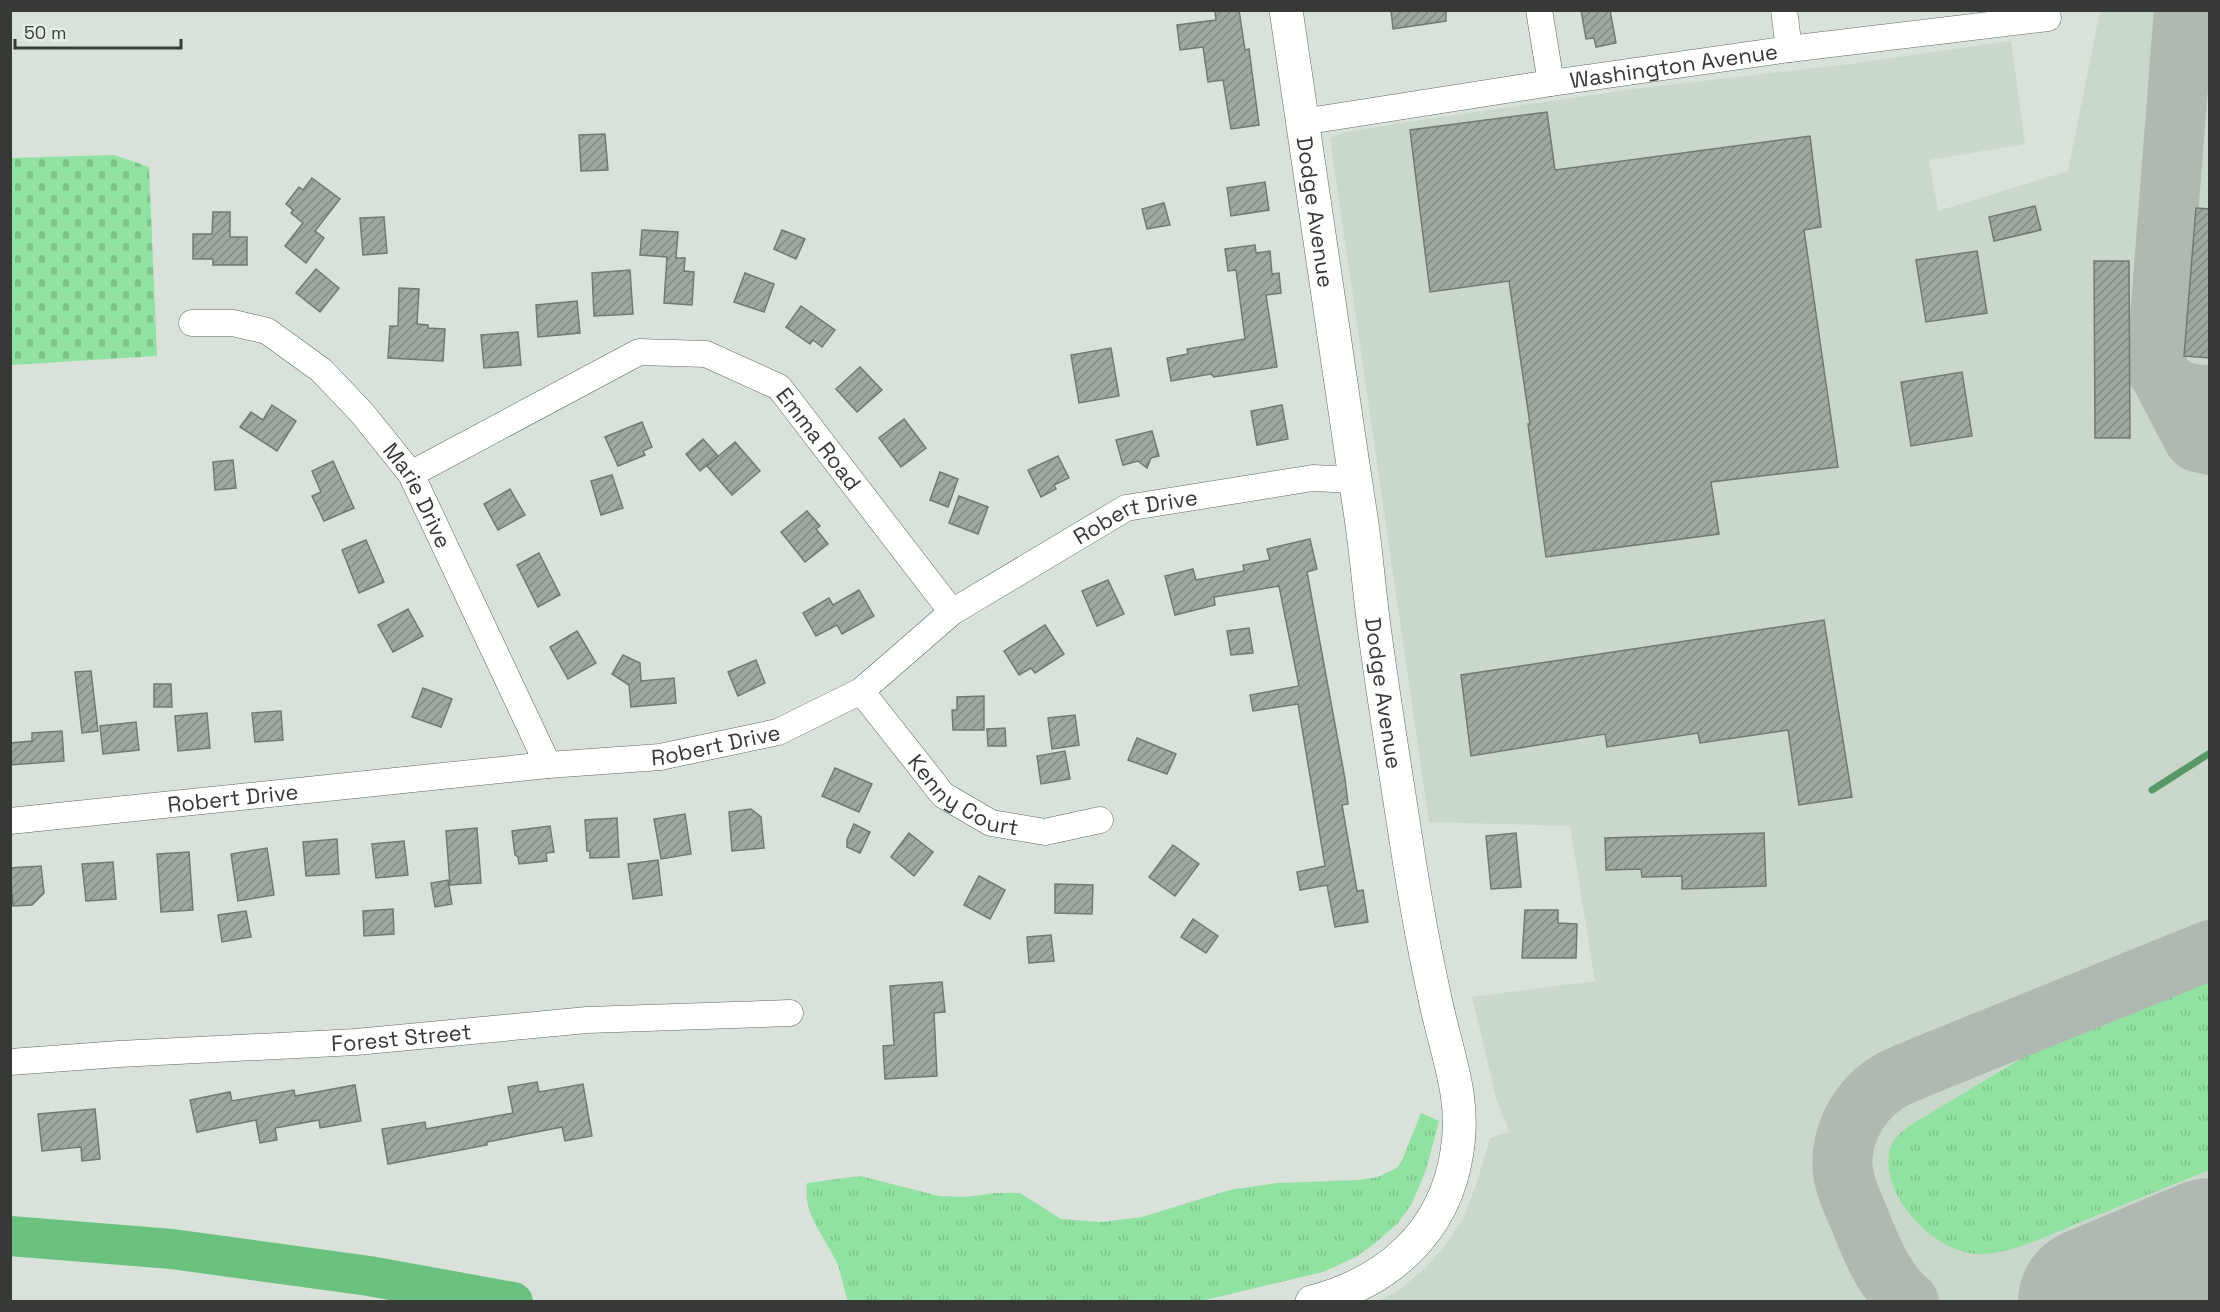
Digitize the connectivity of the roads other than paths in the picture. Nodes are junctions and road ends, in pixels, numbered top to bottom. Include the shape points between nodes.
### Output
1 (1286, 10) edge
2 (1539, 10) edge
3 (1784, 10) edge
4 (2048, 18) dead end
5 (1789, 49) junction
6 (1551, 83) junction
7 (1302, 122) junction
8 (192, 323) dead end
9 (411, 474) junction
10 (1354, 480) junction
11 (952, 612) junction
12 (861, 691) junction
13 (548, 765) junction
14 (1100, 820) dead end
15 (10, 821) edge
16 (790, 1013) dead end
17 (10, 1062) edge
18 (1312, 1302) edge

1 - 7 main road, Dodge Avenue
2 - 6 street
3 - 5 street
4 - 5 street, Washington Avenue
5 - 6 street, Washington Avenue
6 - 7 street, Washington Avenue
7 - 10 main road, Dodge Avenue
8 - 9 street, Marie Drive via 233,322 267,331 321,370
9 - 11 street, Emma Road via 639,352 706,354 779,387
9 - 13 street, Marie Drive
10 - 11 street, Robert Drive via 1312,478 1126,508
10 - 18 main road, Dodge Avenue via 1419,924 1457,1084 1460,1128 1445,1196 1420,1238 1386,1270 1351,1290
11 - 12 street, Robert Drive
12 - 13 street, Robert Drive via 778,732 660,757
12 - 14 street, Kenny Court via 942,795 991,823 1045,831
13 - 15 street, Robert Drive
16 - 17 street, Forest Street via 587,1020 356,1042

